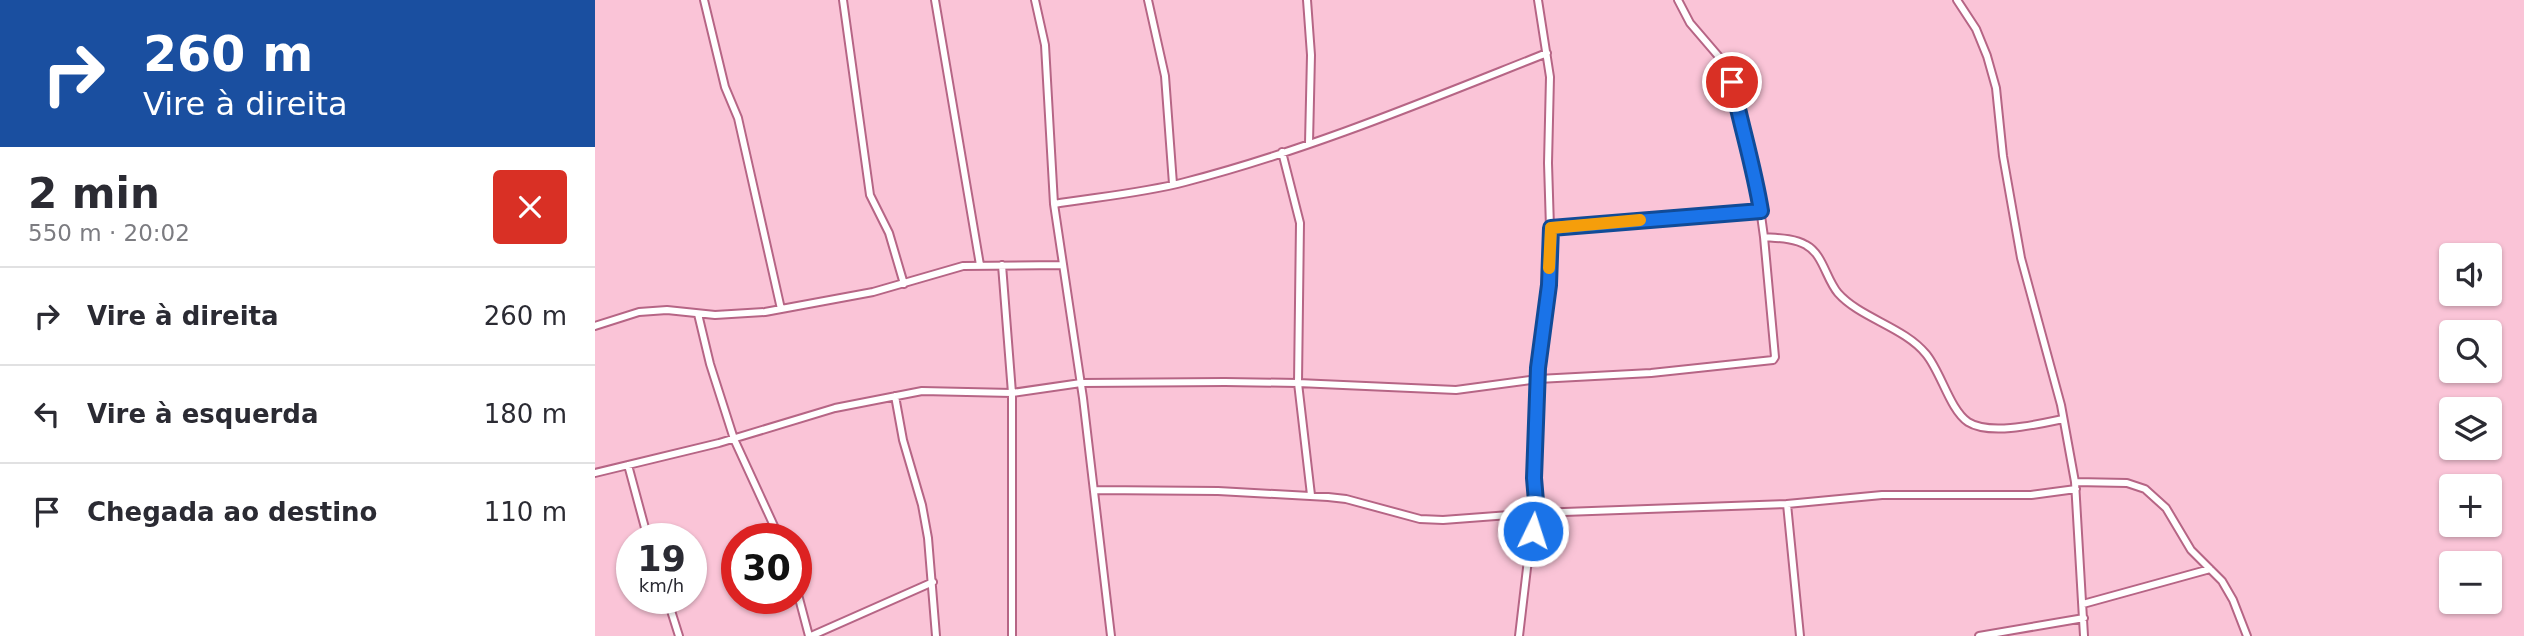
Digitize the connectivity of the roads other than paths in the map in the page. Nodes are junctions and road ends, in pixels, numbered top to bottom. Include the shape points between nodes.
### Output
1 (704, 0) edge
2 (843, 0) edge
3 (935, 0) edge
4 (1035, 0) edge
5 (1148, 0) edge
6 (1307, 0) edge
7 (1538, 0) edge
8 (1678, 0) edge
9 (1957, 0) edge
10 (1547, 53) junction
11 (1309, 144) junction
12 (1282, 152) junction
13 (1173, 184) junction
14 (1054, 204) junction
15 (1761, 211) junction
16 (1551, 228) junction
17 (1764, 237) junction
18 (981, 265) junction
19 (1002, 265) junction
20 (1063, 265) junction
21 (904, 284) junction
22 (781, 309) junction
23 (698, 314) junction
24 (595, 326) edge
25 (1538, 379) junction
26 (1081, 383) junction
27 (1298, 383) junction
28 (1012, 393) junction
29 (895, 396) junction
30 (2063, 419) junction
31 (734, 439) junction
32 (628, 465) junction
33 (595, 472) edge
34 (2076, 485) junction
35 (1094, 489) junction
36 (1311, 495) junction
37 (1787, 504) junction
38 (1537, 513) junction
39 (644, 523) edge
40 (773, 523) edge
41 (2210, 569) junction
42 (933, 583) junction
43 (2083, 604) junction
44 (672, 614) edge
45 (804, 614) edge
46 (2084, 618) junction
47 (680, 636) edge
48 (810, 636) edge
49 (936, 636) edge
50 (1012, 636) edge
51 (1111, 636) edge
52 (1518, 636) edge
53 (1800, 636) edge
54 (1979, 636) edge
55 (2084, 636) edge
56 (2247, 636) edge

1 - 22 street via 725,87 738,118
2 - 21 street via 870,195 889,233
3 - 18 street
4 - 14 street via 1045,45
5 - 13 street via 1165,76
6 - 11 street
7 - 10 street
8 - 15 street via 1690,23 1726,65
9 - 30 street via 1976,29 1996,88 2021,258
10 - 11 street
10 - 16 street
11 - 12 street
12 - 13 street
12 - 27 street via 1300,223
13 - 14 street
14 - 20 street
15 - 16 street
15 - 17 street
16 - 25 street
17 - 25 street via 1775,359
17 - 30 street via 1808,246 1839,294 1925,352 1966,421 2018,429
18 - 19 street
18 - 21 street
19 - 20 street
19 - 28 street
20 - 26 street
21 - 22 street
22 - 23 street
23 - 24 street via 639,312
23 - 31 street
25 - 27 street via 1457,390
25 - 38 street
26 - 27 street
26 - 28 street
26 - 35 street
27 - 36 street
28 - 29 street via 940,390
28 - 50 street
29 - 31 street via 835,408
29 - 42 street via 924,515
30 - 34 street
31 - 32 street
31 - 40 street
32 - 33 street
32 - 39 street
34 - 37 street via 2031,495 1882,495
34 - 41 street via 2127,483 2145,489 2166,508 2191,550
34 - 43 street
35 - 36 street
35 - 51 street
36 - 38 street via 1346,499 1420,519
37 - 38 street
37 - 53 street
38 - 52 street
41 - 43 street
41 - 56 street via 2233,600
42 - 48 street
42 - 49 street
43 - 46 street
44 - 47 street
45 - 48 street
46 - 54 street
46 - 55 street

